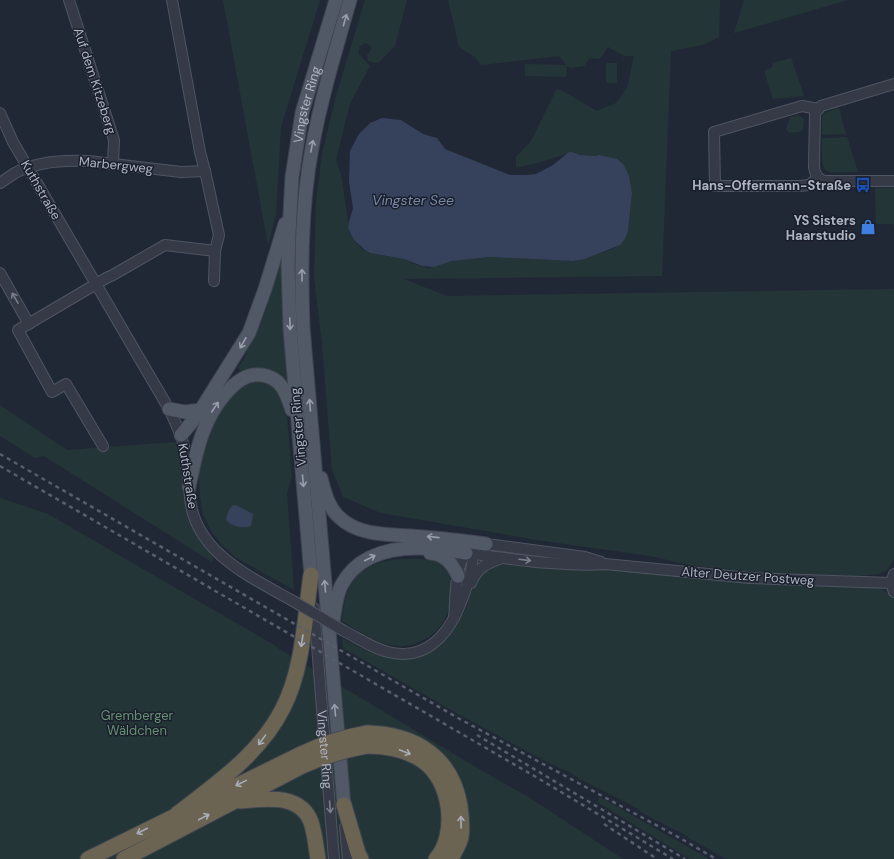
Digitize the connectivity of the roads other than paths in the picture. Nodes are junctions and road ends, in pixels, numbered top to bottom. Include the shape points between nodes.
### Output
1 (68, 0) edge
2 (172, 0) edge
3 (336, 0) edge
4 (350, 0) edge
5 (894, 84) edge
6 (818, 109) junction
7 (0, 112) edge
8 (112, 164) junction
9 (28, 167) junction
10 (205, 171) junction
11 (818, 178) junction
12 (894, 181) edge
13 (0, 183) edge
14 (291, 201) junction
15 (214, 251) junction
16 (0, 272) edge
17 (214, 281) dead end
18 (96, 284) junction
19 (29, 324) junction
20 (169, 409) junction
21 (201, 410) junction
22 (206, 423) junction
23 (298, 428) junction
24 (181, 435) junction
25 (313, 444) junction
26 (103, 446) dead end
27 (189, 487) junction
28 (456, 540) junction
29 (486, 544) junction
30 (399, 550) junction
31 (469, 552) junction
32 (504, 557) junction
33 (605, 564) junction
34 (311, 575) junction
35 (458, 576) junction
36 (893, 583) edge
37 (462, 601) junction
38 (454, 618) junction
39 (330, 639) junction
40 (367, 740) junction
41 (301, 760) junction
42 (233, 802) junction
43 (344, 805) junction
44 (177, 814) junction
45 (175, 833) junction
46 (88, 859) edge
47 (124, 859) edge
48 (145, 859) edge
49 (318, 859) edge
50 (334, 859) edge
51 (348, 859) edge
52 (361, 859) edge
53 (436, 859) edge
54 (451, 859) edge

1 - 8 street, Auf dem Kitzeberg via 114,140
2 - 10 street
3 - 14 main road, Vingster Ring via 302,113
25 -> 4 main road, Vingster Ring via 303,327 302,234 307,182 318,116
5 - 6 street
6 - 11 street via 815,113 814,167
6 - 11 street via 802,106 714,132 713,146 715,186 799,186 809,185
7 - 9 street, Kuthstraße
8 - 9 street, Marbergweg via 74,160
8 - 10 street, Marbergweg via 181,172
9 - 13 street, Marbergweg
9 - 18 street, Kuthstraße
10 - 15 street via 219,235
11 - 12 street via 830,182
14 -> 21 main road via 252,326
14 -> 23 main road, Vingster Ring via 288,266
15 - 17 street
15 - 18 street via 165,245
19 -> 16 street
18 - 19 street
18 - 20 street, Kuthstraße
19 - 26 street via 18,330 52,392 66,384
20 - 21 main road via 185,412
20 - 24 street, Kuthstraße
21 - 24 main road
22 -> 23 main road via 234,384 254,374 278,381 285,390
22 - 24 main road via 190,434
22 - 27 main road
23 -> 34 main road, Vingster Ring
24 - 27 street, Kuthstraße
28 -> 25 main road via 381,533 361,530 348,524 330,506
39 -> 25 main road, Vingster Ring
27 - 38 street, Kuthstraße, bridge via 196,522 217,553 236,568 375,648 388,652 410,653 429,646 440,638
28 - 29 main road
28 - 31 main road
29 - 31 street via 473,547
29 - 33 street, Alter Deutzer Postweg via 585,557
30 - 31 main road via 423,548
30 - 35 main road via 436,553 446,559
39 -> 30 main road via 337,598 349,574 373,556
31 - 32 street, Alter Deutzer Postweg
31 - 35 street, Kuthstraße via 461,564
31 - 37 street, Kuthstraße via 469,578
32 -> 33 street, Alter Deutzer Postweg via 583,565
32 - 37 street via 478,569
33 - 36 street, Alter Deutzer Postweg via 750,578
34 -> 44 highway via 295,678 284,708 258,745 241,763
34 -> 50 street, Vingster Ring
35 - 38 street, Kuthstraße
37 - 38 street, Kuthstraße
43 -> 39 main road, Vingster Ring
40 - 41 highway, bridge via 350,749
40 -> 53 highway via 410,753 424,761 436,773 446,794 450,818 448,834
54 -> 40 highway via 462,837 461,812 458,796 441,762 409,740 381,733
41 - 42 highway
41 -> 44 highway
45 -> 42 highway
42 - 49 highway via 268,799 296,804 306,813 311,823
43 - 51 street, Vingster Ring
43 - 52 highway
44 -> 46 highway
45 - 47 highway
45 - 48 highway

